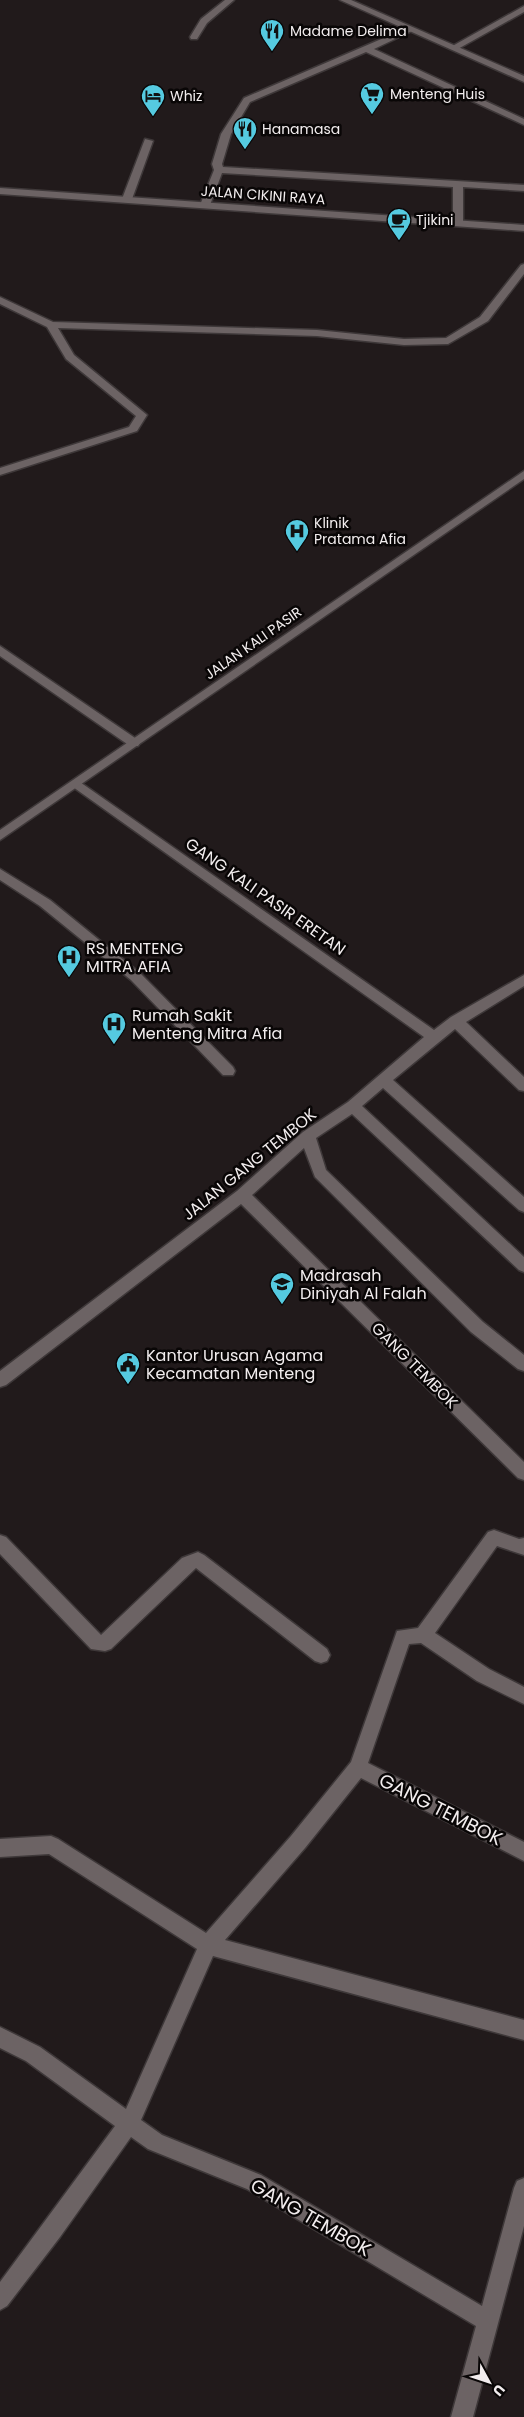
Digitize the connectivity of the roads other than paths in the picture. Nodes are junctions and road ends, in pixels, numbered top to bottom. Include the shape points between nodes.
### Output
1 (230, 0) edge
2 (344, 0) edge
3 (524, 9) edge
4 (410, 30) junction
5 (194, 38) dead end
6 (453, 48) junction
7 (367, 49) junction
8 (524, 79) edge
9 (524, 122) edge
10 (148, 141) dead end
11 (219, 170) junction
12 (458, 185) junction
13 (524, 188) edge
14 (0, 191) edge
15 (127, 199) junction
16 (205, 206) junction
17 (458, 222) junction
18 (524, 228) edge
19 (524, 267) edge
20 (0, 300) edge
21 (51, 325) junction
22 (0, 472) edge
23 (524, 474) edge
24 (0, 650) edge
25 (134, 744) junction
26 (77, 784) junction
27 (0, 836) edge
28 (0, 874) edge
29 (524, 980) edge
30 (456, 1021) junction
31 (434, 1037) junction
32 (228, 1072) dead end
33 (384, 1081) junction
34 (524, 1086) edge
35 (353, 1106) junction
36 (308, 1136) junction
37 (242, 1195) junction
38 (524, 1206) edge
39 (524, 1266) edge
40 (524, 1364) edge
41 (0, 1380) edge
42 (524, 1473) edge
43 (0, 1542) edge
44 (524, 1546) edge
45 (424, 1635) junction
46 (321, 1655) dead end
47 (524, 1696) edge
48 (358, 1767) junction
49 (0, 1848) edge
50 (524, 1852) edge
51 (208, 1945) junction
52 (524, 2030) edge
53 (0, 2038) edge
54 (130, 2122) junction
55 (524, 2188) edge
56 (0, 2299) edge
57 (488, 2322) junction
58 (462, 2417) edge

1 - 5 street via 204,21
2 - 4 street
3 - 6 street
4 - 6 street
4 - 7 street
6 - 8 street
7 - 9 street
7 - 11 street via 247,100 226,134 217,164
10 - 15 street
11 - 12 street
11 - 16 street
12 - 13 street
12 - 17 street
14 - 15 street, JALAN CIKINI RAYA
15 - 16 street, JALAN CIKINI RAYA
16 - 17 street, JALAN CIKINI RAYA
17 - 18 street, JALAN CIKINI RAYA
19 - 21 street via 484,319 448,341 404,342 317,334
20 - 21 street
21 - 22 street via 70,357 142,415 133,429
23 - 25 street, JALAN KALI PASIR
24 - 25 street
25 - 26 street, JALAN KALI PASIR
26 - 27 street, JALAN KALI PASIR
26 - 31 street, GANG KALI PASIR ERETAN
28 - 32 street via 44,903 136,976
29 - 30 street, JALAN GANG TEMBOK
30 - 31 street, JALAN GANG TEMBOK
30 - 34 street
31 - 33 street, JALAN GANG TEMBOK
33 - 35 street, JALAN GANG TEMBOK
33 - 38 street
35 - 36 street, JALAN GANG TEMBOK
35 - 39 street
36 - 37 street, JALAN GANG TEMBOK
36 - 40 street via 320,1174 477,1327
37 - 41 street, JALAN GANG TEMBOK
37 - 42 street, GANG TEMBOK
43 - 46 street via 97,1643 104,1643 188,1563 198,1560
44 - 45 street via 494,1537
45 - 47 street via 483,1675
45 - 48 street via 404,1637
48 - 50 street, GANG TEMBOK
48 - 51 street
49 - 51 street via 51,1845
51 - 52 street
51 - 54 street
53 - 54 street, GANG TEMBOK via 33,2054
54 - 56 street
54 - 57 street, GANG TEMBOK via 155,2142 254,2182
55 - 57 street
57 - 58 street

